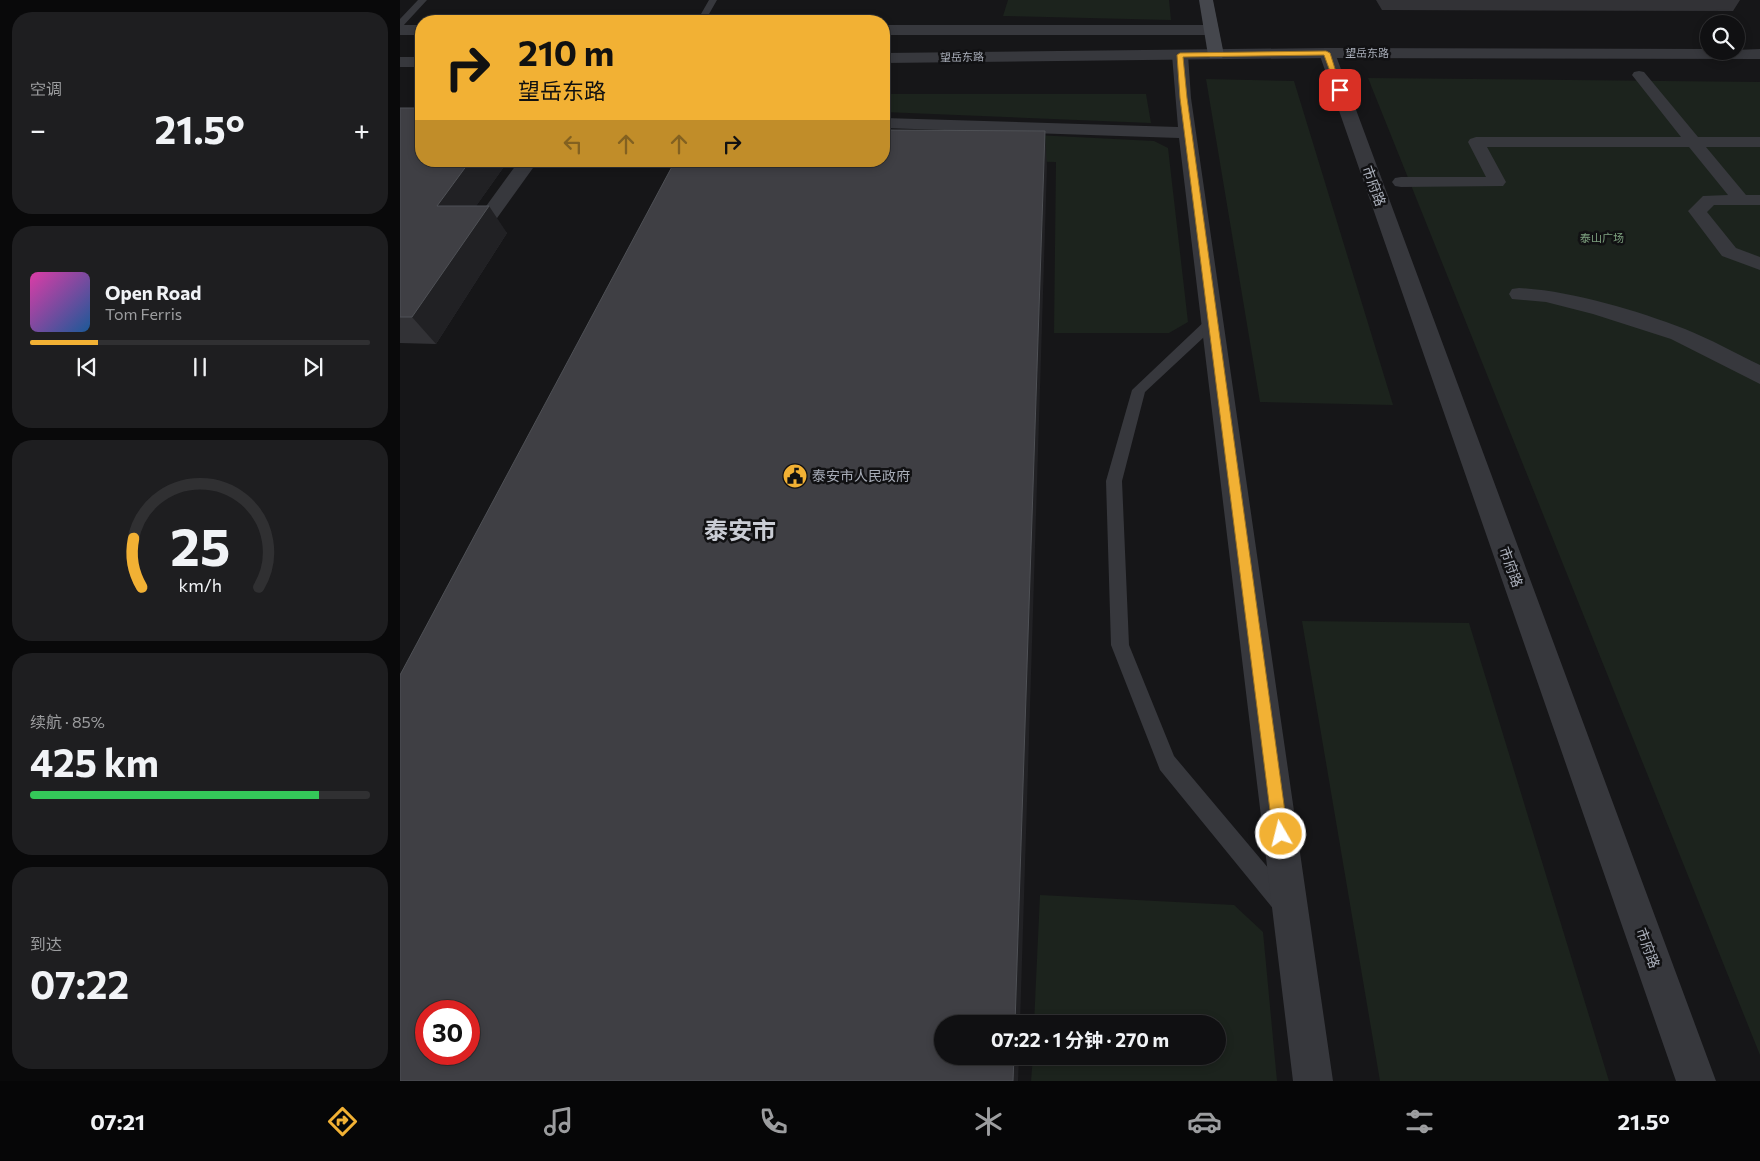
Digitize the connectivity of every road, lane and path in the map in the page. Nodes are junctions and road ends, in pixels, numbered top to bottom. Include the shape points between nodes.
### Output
1 (423, 0) edge
2 (713, 0) edge
3 (1206, 0) edge
4 (704, 15) edge
5 (400, 24) edge
6 (400, 30) edge
7 (415, 30) edge
8 (890, 30) edge
9 (1211, 30) junction
10 (1326, 53) junction
11 (1760, 54) edge
12 (1180, 55) junction
13 (1216, 55) junction
14 (890, 58) edge
15 (400, 62) edge
16 (415, 62) edge
17 (1640, 74) dead end
18 (890, 122) edge
19 (1188, 133) junction
20 (1694, 142) junction
21 (1760, 142) edge
22 (525, 167) edge
23 (1401, 182) dead end
24 (1741, 200) junction
25 (1760, 200) edge
26 (459, 258) edge
27 (1760, 264) edge
28 (1520, 294) dead end
29 (1213, 321) junction
30 (1760, 376) edge
31 (1291, 913) junction
32 (1313, 1081) edge
33 (1696, 1081) edge

1 - 5 lane
2 - 4 lane
3 - 9 main road
6 - 7 street
8 - 9 street
9 - 13 main road
10 - 11 street, 望岳东路
10 - 13 street, 望岳东路
10 - 33 street, 市府路
12 - 13 street, 望岳东路
12 - 14 street, 望岳东路
12 - 19 street
15 - 16 street
17 - 20 street
18 - 19 street
19 - 29 street
20 - 21 street
20 - 23 street via 1476,142 1497,182
20 - 24 street
22 - 26 street
24 - 25 street
24 - 27 street via 1709,200 1697,211 1730,252
28 - 30 street via 1546,296 1597,308 1678,334
29 - 31 street
29 - 31 lane via 1139,390 1114,481 1120,645 1167,763
31 - 32 street

